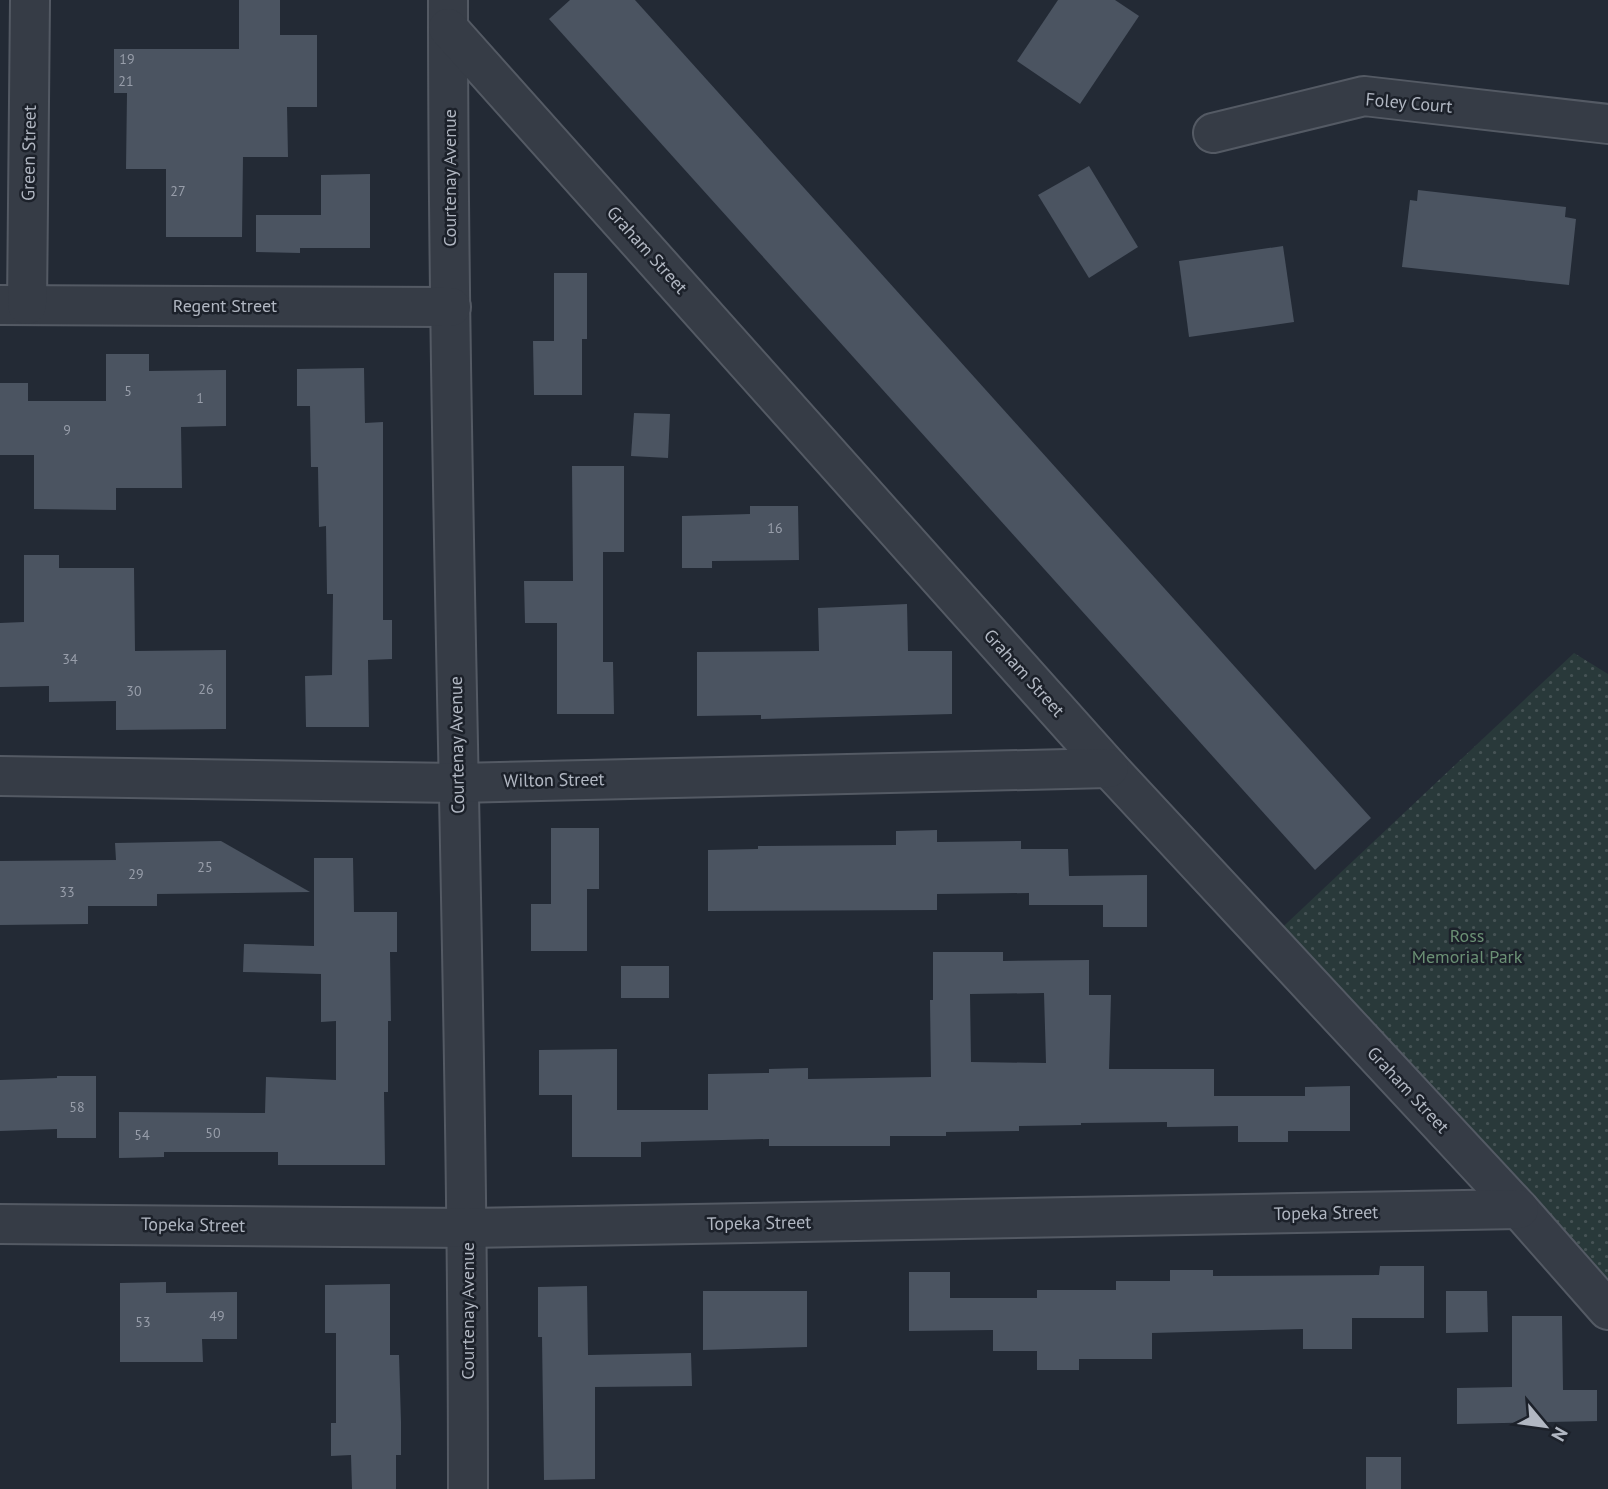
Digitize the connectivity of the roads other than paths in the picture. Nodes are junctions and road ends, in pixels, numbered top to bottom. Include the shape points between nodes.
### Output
1 (30, 0) edge
2 (448, 14) edge
3 (1608, 124) edge
4 (1213, 133) dead end
5 (14, 305) edge
6 (451, 307) junction
7 (1109, 768) junction
8 (0, 776) edge
9 (458, 783) junction
10 (1519, 1209) junction
11 (0, 1224) edge
12 (468, 1228) junction
13 (1608, 1310) edge
14 (467, 1489) edge

1 - 5 street, Green Street
2 - 6 street, Courtenay Avenue
2 - 7 street, Graham Street
3 - 4 street, Foley Court via 1364,96
5 - 6 street, Regent Street
6 - 9 street, Courtenay Avenue
7 - 9 street, Wilton Street
7 - 10 street, Graham Street
8 - 9 street, Wilton Street
9 - 12 street, Courtenay Avenue
10 - 12 street, Topeka Street
10 - 13 street, Graham Street
11 - 12 street, Topeka Street
12 - 14 street, Courtenay Avenue

